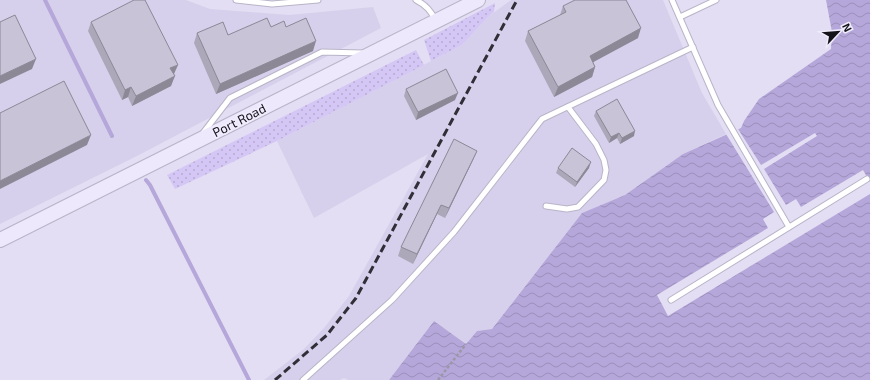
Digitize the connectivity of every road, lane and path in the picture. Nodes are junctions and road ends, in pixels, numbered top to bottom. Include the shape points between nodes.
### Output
1 (236, 0) edge
2 (318, 0) edge
3 (416, 0) edge
4 (478, 0) edge
5 (672, 0) edge
6 (716, 0) edge
7 (680, 17) junction
8 (436, 22) junction
9 (693, 48) junction
10 (372, 54) junction
11 (568, 107) junction
12 (197, 142) junction
13 (867, 179) dead end
14 (546, 206) dead end
15 (790, 227) junction
16 (0, 240) edge
17 (671, 300) dead end
18 (466, 344) dead end
19 (303, 380) edge
20 (438, 380) edge

1 - 2 lane via 272,4
3 - 8 lane via 426,5
4 - 8 main road, Port Road
5 - 7 lane
6 - 7 lane
7 - 9 lane
8 - 10 main road, Port Road
9 - 11 lane
9 - 15 lane via 718,105
10 - 12 main road, Port Road
10 - 12 lane via 322,52 230,98
11 - 14 lane via 596,144 604,160 604,180 578,207 567,209
11 - 19 lane via 542,119 449,238 392,300
12 - 16 main road, Port Road
13 - 15 lane
15 - 17 lane
18 - 20 path

